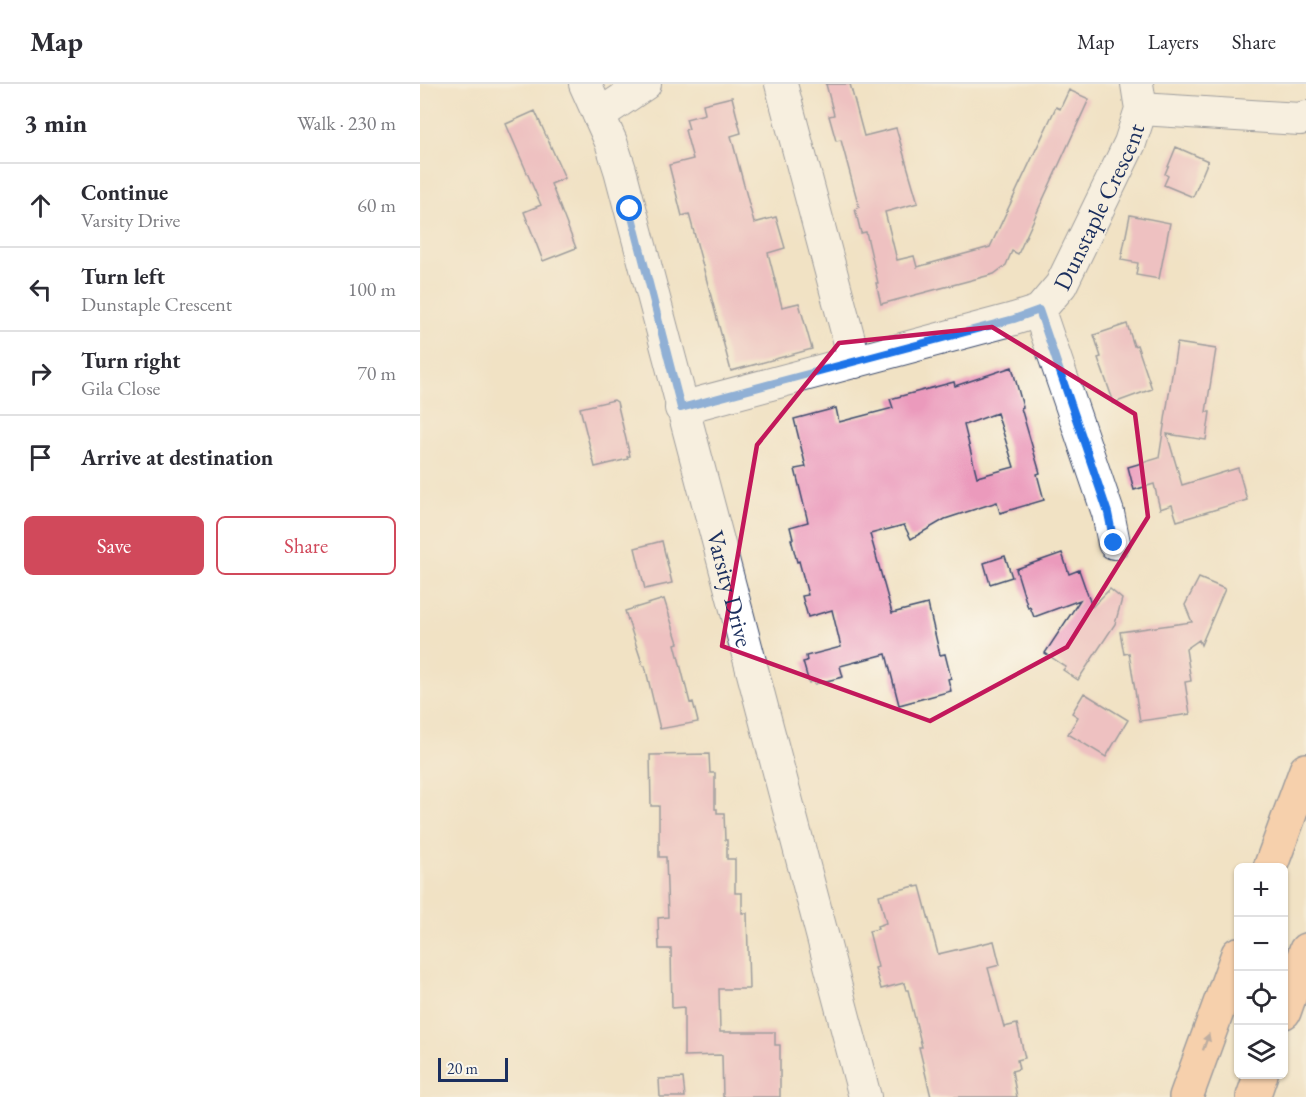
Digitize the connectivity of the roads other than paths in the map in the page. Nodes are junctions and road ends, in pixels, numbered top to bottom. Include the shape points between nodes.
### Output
1 (585, 84) edge
2 (645, 84) edge
3 (781, 84) edge
4 (1139, 97) edge
5 (599, 115) junction
6 (1306, 117) edge
7 (1039, 310) junction
8 (855, 362) junction
9 (681, 408) junction
10 (1114, 543) dead end
11 (1306, 770) edge
12 (1271, 863) edge
13 (1306, 950) edge
14 (1234, 967) edge
15 (1288, 1001) edge
16 (1259, 1079) edge
17 (865, 1097) edge
18 (1186, 1097) edge
19 (1253, 1097) edge

1 - 5 street, Varsity Drive
2 - 5 street
3 - 8 street
4 - 6 street
4 - 7 street, Dunstaple Crescent via 1130,143 1061,285
5 - 9 street, Varsity Drive via 620,170
7 - 8 street, Dunstaple Crescent
7 - 10 street via 1108,513
8 - 9 street, Dunstaple Crescent
9 - 17 street, Varsity Drive
11 - 12 highway
13 - 15 highway
18 -> 14 highway
16 - 19 highway

